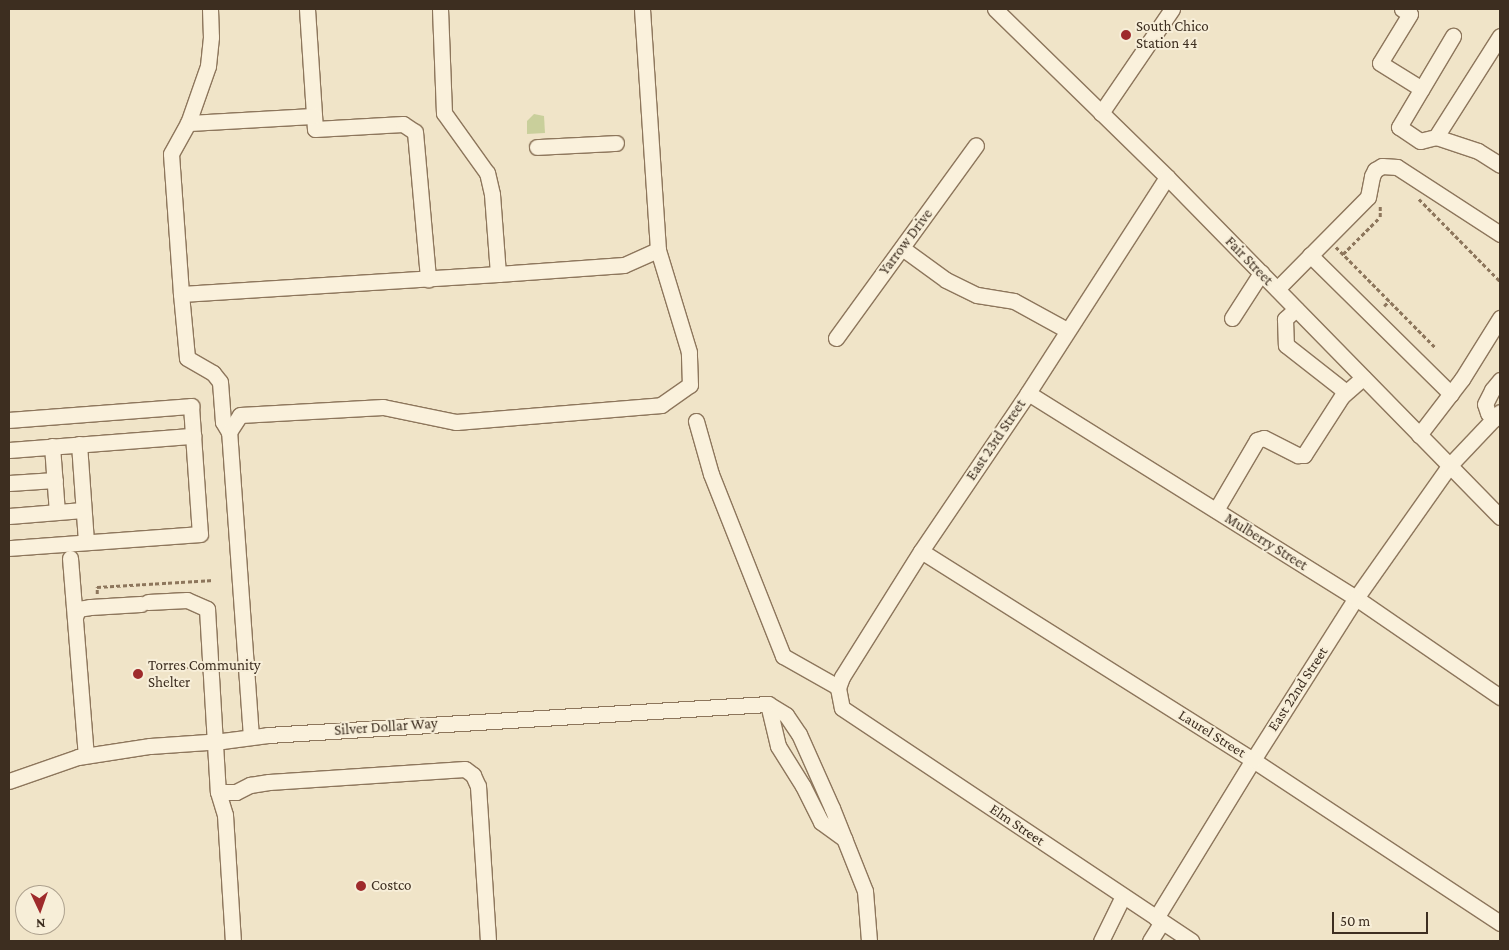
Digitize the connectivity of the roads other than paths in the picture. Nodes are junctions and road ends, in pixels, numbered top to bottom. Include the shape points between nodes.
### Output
1 (210, 9) edge
2 (306, 9) edge
3 (440, 9) edge
4 (642, 9) edge
5 (995, 9) edge
6 (1172, 9) edge
7 (1402, 9) edge
8 (1453, 36) dead end
9 (1500, 36) edge
10 (1422, 89) junction
11 (1101, 113) junction
12 (314, 116) junction
13 (188, 123) junction
14 (1436, 137) junction
15 (616, 143) dead end
16 (976, 146) dead end
17 (537, 147) dead end
18 (1500, 165) edge
19 (1167, 177) junction
20 (1500, 234) edge
21 (902, 248) junction
22 (658, 250) junction
23 (1310, 255) junction
24 (1261, 273) junction
25 (498, 274) junction
26 (428, 279) junction
27 (1276, 289) junction
28 (181, 294) junction
29 (1296, 309) junction
30 (1232, 318) dead end
31 (1500, 318) edge
32 (1066, 330) junction
33 (836, 338) dead end
34 (1363, 378) junction
35 (1500, 380) edge
36 (1346, 392) junction
37 (1028, 393) junction
38 (1451, 394) junction
39 (1497, 416) edge
40 (9, 420) edge
41 (696, 421) dead end
42 (228, 432) junction
43 (193, 436) junction
44 (1419, 436) junction
45 (78, 444) junction
46 (52, 446) junction
47 (9, 450) edge
48 (1449, 466) junction
49 (55, 480) junction
50 (9, 483) edge
51 (83, 510) junction
52 (1216, 510) junction
53 (57, 512) junction
54 (9, 516) edge
55 (1500, 517) edge
56 (86, 542) junction
57 (9, 548) edge
58 (921, 551) junction
59 (70, 558) dead end
60 (1356, 598) junction
61 (75, 617) junction
62 (838, 687) junction
63 (1500, 697) edge
64 (768, 704) junction
65 (251, 737) junction
66 (215, 742) junction
67 (86, 755) junction
68 (1252, 760) junction
69 (9, 781) edge
70 (218, 792) junction
71 (844, 839) junction
72 (1124, 896) junction
73 (1159, 920) junction
74 (1500, 923) edge
75 (233, 941) edge
76 (488, 941) edge
77 (869, 941) edge
78 (1101, 941) edge
79 (1150, 941) edge
80 (1192, 941) edge

1 - 13 street via 208,66
2 - 12 street
3 - 25 street via 444,113 487,173 492,194
4 - 22 street
5 - 11 street, Fair Street
6 - 11 street
7 - 10 street via 1410,14 1380,63
8 - 10 street
9 - 14 street
10 - 14 street via 1399,127 1420,141
11 - 19 street, Fair Street
12 - 13 street
12 - 26 street via 315,129 403,124 415,132
13 - 28 street via 172,154
14 - 18 street via 1478,151
15 - 17 street
16 - 21 street, Yarrow Drive
19 - 24 street, Fair Street
19 - 32 street, East 23rd Street
20 - 23 street via 1397,167 1382,166 1372,176 1368,197
21 - 32 street via 946,280 977,295 1014,301
21 - 33 street, Yarrow Drive
22 - 25 street via 624,266
22 - 42 street via 689,352 690,385 661,406 456,422 382,407 240,415
23 - 27 street
23 - 38 street
24 - 27 street, Fair Street
24 - 30 street
25 - 26 street
26 - 28 street
27 - 29 street, Fair Street
28 - 42 street via 187,358 213,373 220,382 223,422
29 - 34 street, Fair Street
29 - 36 street via 1285,320 1286,345
31 - 38 street
32 - 37 street, East 23rd Street
34 - 36 street
34 - 44 street, Fair Street
35 - 39 street via 1485,404 1488,413
36 - 52 street via 1304,455 1264,438 1257,440
37 - 52 street, Mulberry Street
37 - 58 street, East 23rd Street
38 - 44 street
39 - 48 street, East 22nd Street
40 - 43 street via 191,406
41 - 62 street via 711,474 783,656
42 - 65 street
43 - 45 street
43 - 56 street via 200,534
44 - 48 street, Fair Street
45 - 46 street
45 - 51 street
46 - 47 street
46 - 49 street
48 - 55 street, Fair Street
48 - 60 street, East 22nd Street
49 - 50 street
49 - 53 street
51 - 53 street
51 - 56 street
52 - 60 street, Mulberry Street
53 - 54 street
56 - 57 street
58 - 62 street, East 23rd Street
58 - 68 street, Laurel Street
59 - 61 street
60 - 63 street, Mulberry Street
60 - 68 street, East 22nd Street
61 - 66 street via 78,609 90,607 186,600 207,609
61 - 67 street
62 - 72 street, Elm Street via 842,708
64 - 65 street, Silver Dollar Way
64 - 71 street via 786,715 799,734
64 - 71 street via 778,746 821,822
65 - 66 street, Silver Dollar Way
66 - 67 street, Silver Dollar Way via 150,746
66 - 70 street
67 - 69 street, Silver Dollar Way
68 - 73 street, East 22nd Street
68 - 74 street, Laurel Street
70 - 75 street via 225,815
70 - 76 street via 236,792 250,785 269,782 465,769 473,775 478,786
71 - 77 street via 865,891
72 - 73 street, Elm Street
72 - 78 street
73 - 79 street, East 22nd Street
73 - 80 street, Elm Street

